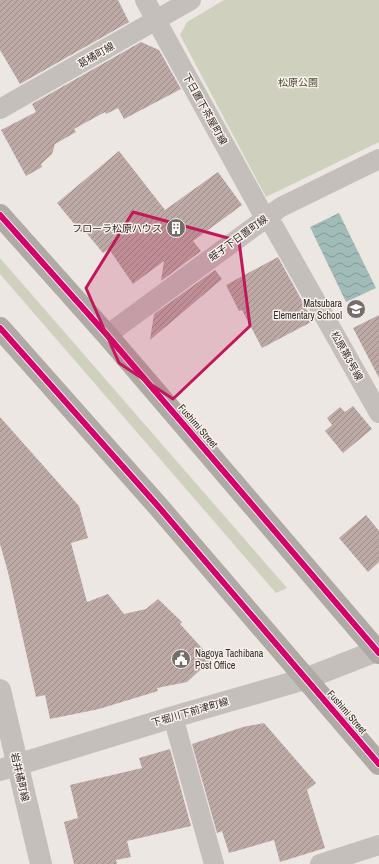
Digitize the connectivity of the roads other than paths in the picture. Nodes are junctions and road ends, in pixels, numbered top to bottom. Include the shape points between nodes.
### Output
1 (145, 0) edge
2 (191, 0) edge
3 (156, 20) junction
4 (0, 109) edge
5 (379, 159) edge
6 (0, 215) edge
7 (265, 218) junction
8 (106, 335) junction
9 (3, 336) edge
10 (379, 412) edge
11 (378, 651) edge
12 (305, 679) junction
13 (0, 690) edge
14 (173, 717) junction
15 (379, 764) edge
16 (9, 767) edge
17 (379, 845) edge
18 (41, 864) edge
19 (214, 864) edge
20 (320, 864) edge

1 - 3 street, 下日置下茶屋町線
2 - 3 street, 葛橘町線
3 - 4 street, 葛橘町線
3 - 7 street, 下日置下茶屋町線
5 - 7 street, 蛭子下日置町線 via 281,207
6 - 8 highway, Fushimi Street
7 - 8 street, 蛭子下日置町線
7 - 10 street, 松原第3号線 via 274,227
8 - 11 highway, Fushimi Street
9 - 12 highway, Fushimi Street via 157,505
11 - 12 street, 下堀川下前津町線
12 - 14 street, 下堀川下前津町線
12 - 15 highway, Fushimi Street
13 - 16 street, 岩井橘町線
14 - 16 street, 下堀川下前津町線
14 - 19 street
16 - 18 street, 岩井橘町線
17 - 20 street

